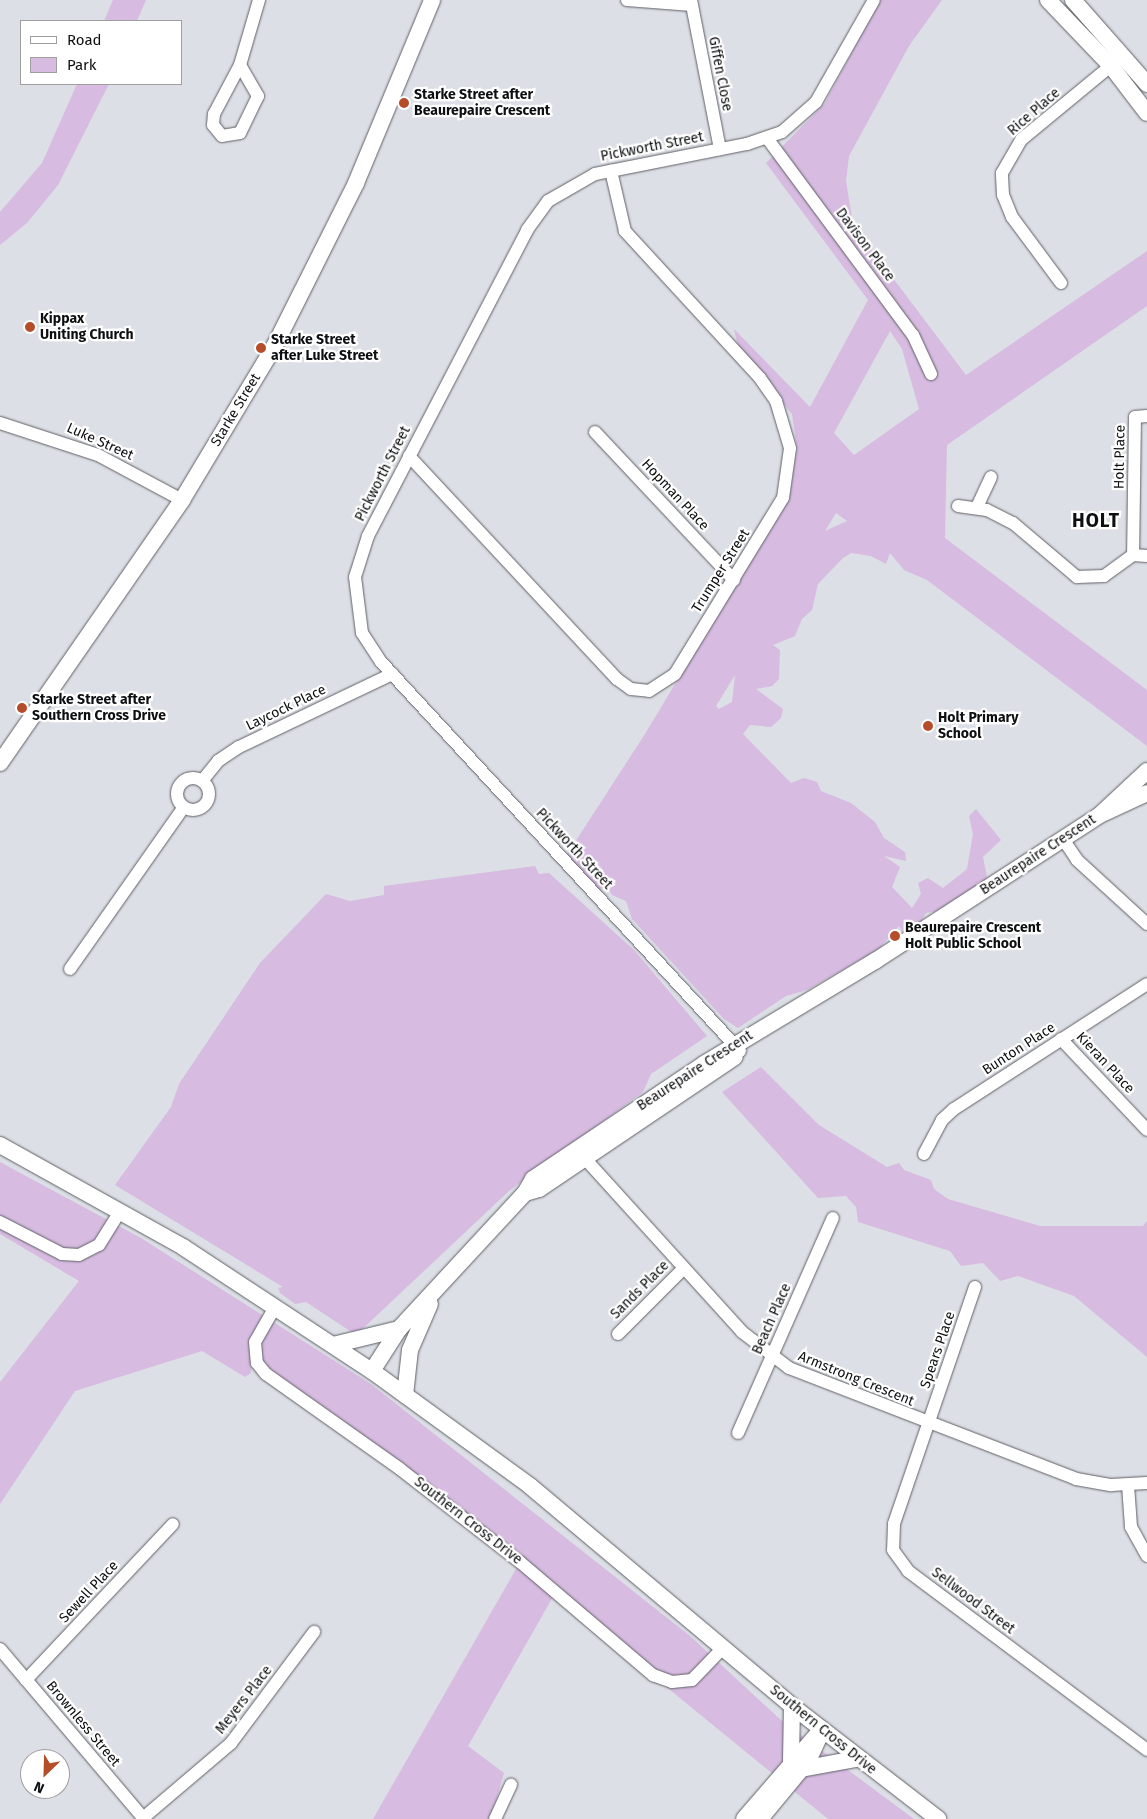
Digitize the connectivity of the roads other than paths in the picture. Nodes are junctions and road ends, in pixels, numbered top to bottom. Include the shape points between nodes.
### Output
1 (259, 0) edge
2 (432, 0) edge
3 (627, 0) edge
4 (874, 0) edge
5 (1048, 0) edge
6 (1073, 0) edge
7 (691, 2) edge
8 (1117, 60) junction
9 (240, 65) junction
10 (1147, 84) edge
11 (1147, 113) edge
12 (768, 138) junction
13 (720, 149) junction
14 (611, 171) junction
15 (1061, 283) dead end
16 (931, 374) dead end
17 (1147, 416) edge
18 (0, 423) edge
19 (595, 432) dead end
20 (409, 456) junction
21 (991, 477) dead end
22 (182, 500) junction
23 (958, 506) dead end
24 (977, 507) junction
25 (1133, 555) junction
26 (1147, 556) edge
27 (734, 580) junction
28 (392, 674) junction
29 (0, 763) edge
30 (1147, 771) edge
31 (202, 781) junction
32 (1147, 793) edge
33 (184, 807) junction
34 (1101, 814) junction
35 (1063, 839) junction
36 (1147, 924) edge
37 (70, 969) dead end
38 (1147, 984) edge
39 (1061, 1039) junction
40 (738, 1049) junction
41 (1147, 1130) edge
42 (0, 1145) edge
43 (581, 1154) junction
44 (924, 1154) dead end
45 (120, 1212) junction
46 (833, 1218) dead end
47 (0, 1222) edge
48 (684, 1268) junction
49 (975, 1287) dead end
50 (434, 1297) junction
51 (274, 1307) junction
52 (400, 1329) junction
53 (618, 1334) dead end
54 (333, 1345) junction
55 (771, 1358) junction
56 (372, 1371) junction
57 (405, 1395) junction
58 (928, 1424) junction
59 (738, 1433) dead end
60 (1147, 1483) edge
61 (1128, 1485) junction
62 (172, 1524) dead end
63 (1147, 1556) edge
64 (314, 1632) dead end
65 (723, 1648) junction
66 (0, 1649) edge
67 (26, 1680) junction
68 (792, 1706) junction
69 (822, 1730) junction
70 (1147, 1750) edge
71 (856, 1759) junction
72 (796, 1765) junction
73 (511, 1784) dead end
74 (927, 1816) edge
75 (144, 1819) edge
76 (495, 1819) edge
77 (744, 1819) edge
78 (760, 1819) edge

1 - 9 street
2 - 22 street, Starke Street via 402,76 307,285
3 - 7 street, Giffen Close
4 - 12 street, Pickworth Street via 816,102 794,124
5 - 8 street
6 - 8 street
7 - 13 street, Giffen Close
8 - 10 street
8 - 11 street
8 - 15 street, Rice Place via 1022,139 1002,173 1003,195 1012,217
9 - 9 street via 258,96 240,133 222,136 213,125 214,114
12 - 13 street, Pickworth Street
12 - 16 street, Davison Place via 913,335
13 - 14 street, Pickworth Street
14 - 20 street, Pickworth Street via 562,190 537,215
14 - 27 street, Trumper Street via 625,231 760,378 786,424 790,463 783,498
17 - 25 street, Holt Place via 1135,418
18 - 22 street, Luke Street via 98,455
19 - 27 street, Hopman Place
20 - 27 street, Trumper Street via 617,679 631,689 649,691 675,674
20 - 28 street, Pickworth Street via 361,550 355,578 362,633
21 - 24 street
22 - 29 street, Starke Street
23 - 24 street
24 - 25 street via 1028,533 1077,577 1104,576
25 - 26 street
28 - 31 street, Laycock Place via 239,747 218,761
28 - 40 street, Pickworth Street
30 - 34 street, Beaurepaire Crescent
31 - 33 street via 208,791 206,803 196,810
31 - 33 street via 190,778 180,785 177,797
32 - 34 street, Beaurepaire Crescent
33 - 37 street
34 - 35 street, Beaurepaire Crescent
35 - 36 street via 1090,873
35 - 40 street, Beaurepaire Crescent
38 - 39 street, Bunton Place
39 - 41 street, Kieran Place
39 - 44 street, Bunton Place via 954,1109 942,1120
40 - 43 street, Beaurepaire Crescent
42 - 45 street, Southern Cross Drive
43 - 48 street, Armstrong Crescent
43 - 50 street, Beaurepaire Crescent via 533,1179 525,1193 479,1239
45 - 47 street via 99,1245 79,1254 62,1254
45 - 51 street, Southern Cross Drive via 183,1247
46 - 55 street, Beach Place
48 - 53 street, Sands Place
48 - 55 street, Armstrong Crescent
49 - 58 street, Spears Place
50 - 52 street, Beaurepaire Crescent
50 - 56 street, Beaurepaire Crescent via 392,1356
50 - 57 street via 410,1350
51 - 54 street, Southern Cross Drive
51 - 65 street, Southern Cross Drive via 254,1342 257,1363 266,1374 400,1469 513,1556 653,1674 672,1682 692,1680
52 - 54 street
52 - 56 street, Beaurepaire Crescent
54 - 56 street, Southern Cross Drive
55 - 58 street, Armstrong Crescent via 807,1377
55 - 59 street, Beach Place
56 - 57 street, Southern Cross Drive
57 - 65 street, Southern Cross Drive via 530,1486
58 - 61 street, Armstrong Crescent via 1076,1479
58 - 70 street, Sellwood Street via 894,1524 893,1550 899,1562
60 - 61 street, Armstrong Crescent
61 - 63 street via 1131,1527
62 - 67 street, Sewell Place
64 - 75 street, Meyers Place via 230,1743
65 - 68 street, Southern Cross Drive
66 - 67 street, Brownless Street
67 - 75 street, Brownless Street
68 - 69 street, Southern Cross Drive
68 - 72 street
69 - 71 street, Southern Cross Drive
69 - 72 street
71 - 72 street
71 - 74 street, Southern Cross Drive
72 - 77 street
72 - 78 street
73 - 76 street

